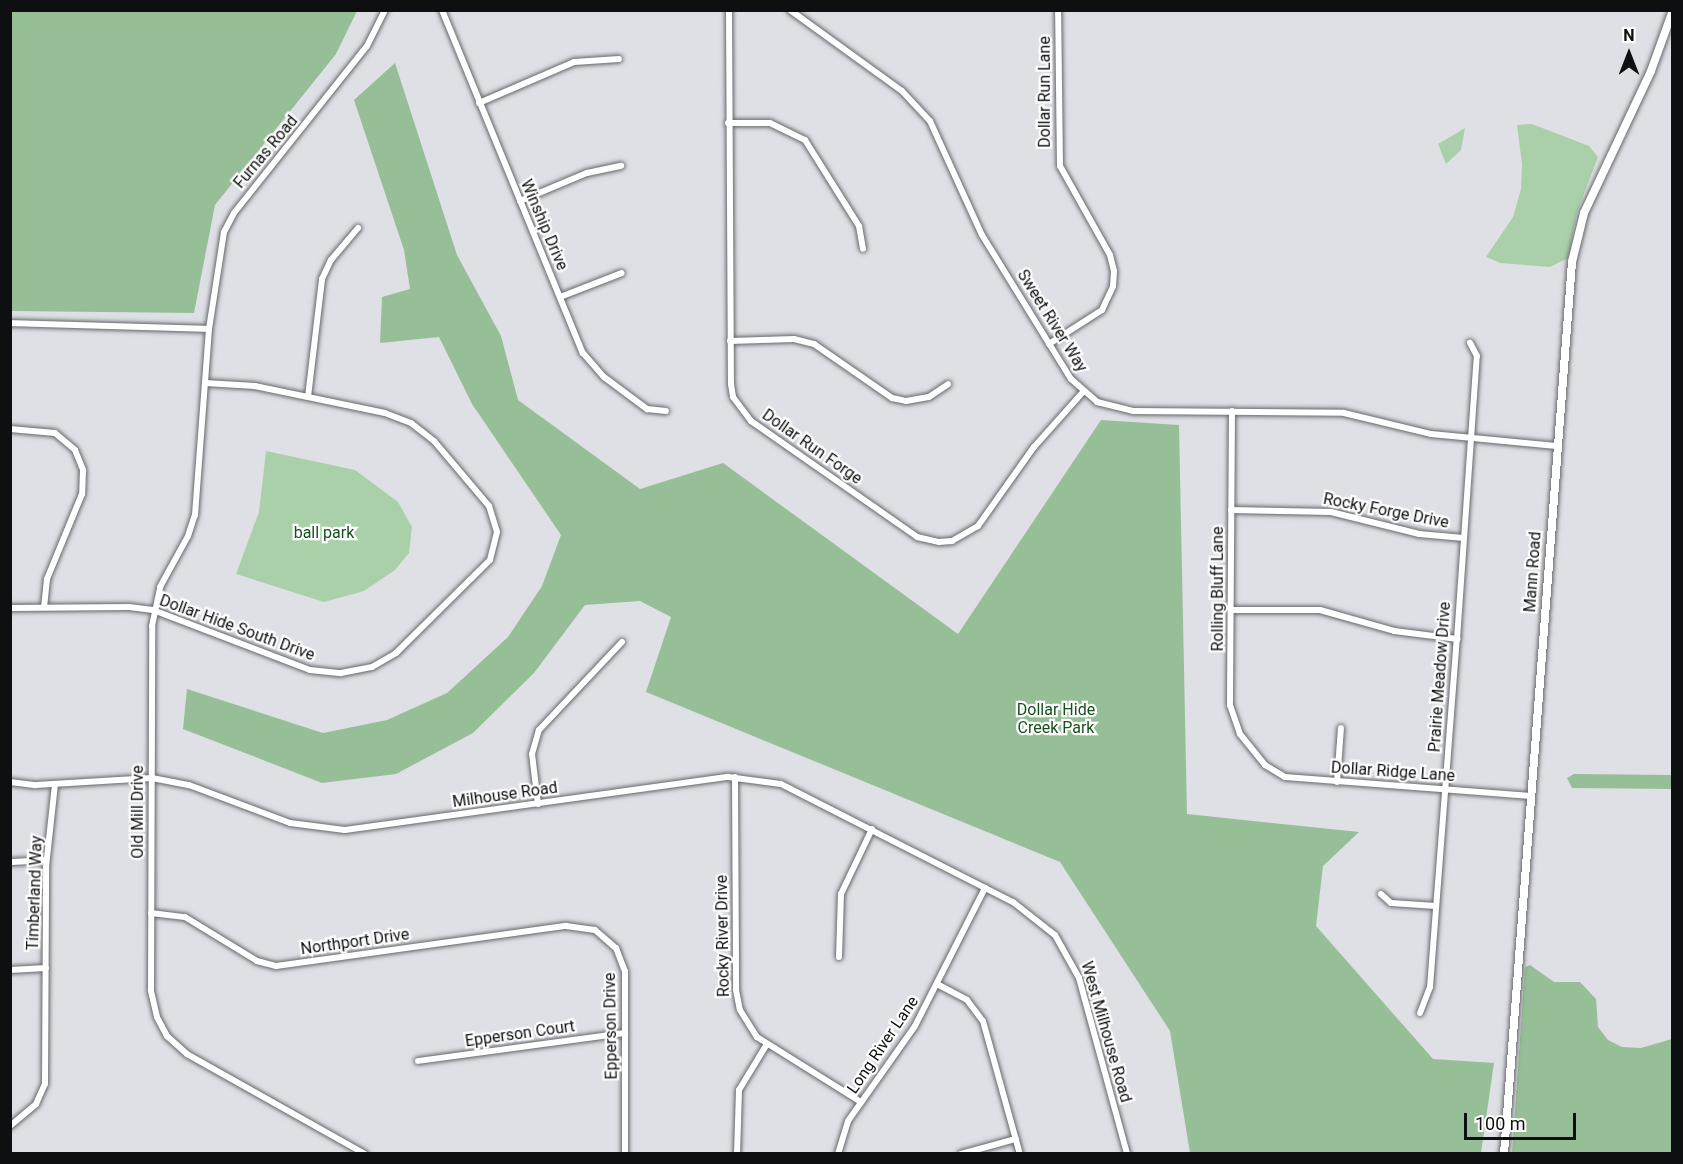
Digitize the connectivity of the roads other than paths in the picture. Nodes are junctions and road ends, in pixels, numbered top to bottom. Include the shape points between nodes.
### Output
1 (385, 10) edge
2 (442, 10) edge
3 (729, 10) edge
4 (790, 10) edge
5 (1058, 10) edge
6 (1672, 13) edge
7 (619, 59) dead end
8 (479, 103) junction
9 (728, 123) junction
10 (621, 166) dead end
11 (520, 201) junction
12 (358, 228) dead end
13 (863, 249) dead end
14 (622, 273) dead end
15 (560, 297) junction
16 (10, 323) edge
17 (209, 329) junction
18 (730, 341) junction
19 (1470, 343) dead end
20 (1049, 344) junction
21 (207, 365) joint
22 (205, 383) junction
23 (948, 384) dead end
24 (1083, 392) junction
25 (308, 397) junction
26 (666, 411) dead end
27 (1232, 411) junction
28 (10, 429) edge
29 (1471, 438) junction
30 (1556, 446) junction
31 (1231, 510) junction
32 (1464, 538) junction
33 (44, 607) junction
34 (10, 608) edge
35 (153, 610) junction
36 (1231, 610) junction
37 (1457, 639) junction
38 (622, 642) dead end
39 (1341, 728) dead end
40 (1260, 759) joint
41 (735, 777) junction
42 (152, 778) junction
43 (10, 782) edge
44 (1337, 782) junction
45 (55, 784) junction
46 (1445, 790) junction
47 (1531, 796) junction
48 (538, 804) junction
49 (872, 828) junction
50 (46, 860) junction
51 (10, 862) edge
52 (985, 888) junction
53 (1381, 894) dead end
54 (1436, 906) junction
55 (151, 913) junction
56 (576, 926) joint
57 (839, 957) dead end
58 (46, 968) junction
59 (10, 970) edge
60 (937, 984) junction
61 (1420, 1013) dead end
62 (625, 1033) junction
63 (767, 1044) junction
64 (418, 1061) dead end
65 (861, 1102) junction
66 (10, 1126) edge
67 (1016, 1139) junction
68 (365, 1154) edge
69 (625, 1154) edge
70 (737, 1154) edge
71 (838, 1154) edge
72 (961, 1154) edge
73 (1020, 1154) edge
74 (1127, 1154) edge
75 (1504, 1154) edge

1 - 17 street, Furnas Road via 368,46 230,219 220,246
2 - 8 street, Winship Drive
3 - 9 street, Dollar Run Forge
4 - 20 street, Sweet River Way via 902,91 930,121 982,235
5 - 20 street, Dollar Run Lane via 1060,166 1110,255 1114,271 1113,286 1101,310
6 - 30 main road, Mann Road via 1651,71 1578,230
7 - 8 street via 574,62
8 - 11 street, Winship Drive
9 - 13 street via 770,123 805,140 859,226
9 - 18 street, Dollar Run Forge
10 - 11 street via 586,173
11 - 15 street, Winship Drive
12 - 25 street via 331,260 322,279
14 - 15 street
15 - 26 street, Winship Drive via 584,353 596,370 647,409
16 - 17 street
17 - 21 street, Furnas Road
18 - 23 street via 804,340 821,347 892,398 906,401 929,397
18 - 24 street, Dollar Run Forge via 733,397 751,421 927,541 952,541 978,526 1034,447
19 - 29 street, Prairie Meadow Drive via 1477,356
20 - 24 street, Sweet River Way
21 - 22 street, Old Mill Drive
22 - 25 street via 248,384
22 - 35 street, Old Mill Drive via 194,522 164,579
24 - 27 street, Sweet River Way via 1112,409
25 - 35 street, Dollar Hide South Drive via 395,416 423,431 489,506 497,532 495,550 484,569 401,649 358,671 310,670
27 - 29 street, Sweet River Way via 1344,413 1431,434
27 - 31 street, Rolling Bluff Lane
28 - 33 street via 52,432 78,456 83,490 47,579
29 - 30 street, Sweet River Way
29 - 32 street, Prairie Meadow Drive
30 - 47 main road, Mann Road
31 - 32 street, Rocky Forge Drive via 1332,512 1412,532
31 - 36 street, Rolling Bluff Lane
32 - 37 street, Prairie Meadow Drive
33 - 34 street, Dollar Hide South Drive
33 - 35 street, Dollar Hide South Drive
35 - 42 street, Old Mill Drive
36 - 37 street via 1320,610 1394,631
36 - 40 street, Rolling Bluff Lane via 1231,714 1237,730
37 - 46 street, Prairie Meadow Drive
38 - 48 street via 539,730 532,754
39 - 44 street
40 - 44 street, Dollar Ridge Lane via 1279,775
41 - 48 street, Milhouse Road
41 - 49 street, Milhouse Road via 781,784
41 - 63 street, Rocky River Drive via 736,994 745,1021
42 - 45 street, Milhouse Road
42 - 48 street, Milhouse Road via 189,785 290,823 328,830
42 - 55 street, Old Mill Drive
43 - 45 street, Milhouse Road
44 - 46 street, Dollar Ridge Lane
45 - 50 street, Timberland Way
46 - 47 street, Dollar Ridge Lane
46 - 54 street, Prairie Meadow Drive
47 - 75 main road, Mann Road
49 - 52 street, Milhouse Road
49 - 57 street via 841,894
50 - 51 street
50 - 58 street, Timberland Way
52 - 60 street, Long River Lane
52 - 74 street, West Milhouse Road via 1036,916 1069,955
53 - 54 street via 1391,903
54 - 61 street, Prairie Meadow Drive via 1430,987
55 - 56 street, Northport Drive via 185,917 257,961 276,966
55 - 68 street, Old Mill Drive via 152,1000 171,1041 187,1054
56 - 62 street, Epperson Drive via 604,936 621,957 625,974
58 - 59 street
58 - 66 street, Timberland Way via 45,1084 36,1104
60 - 65 street, Long River Lane via 915,1026
60 - 67 street via 967,1000 983,1021
62 - 64 street, Epperson Court
62 - 69 street, Epperson Drive
63 - 65 street, Rocky River Drive
63 - 70 street via 739,1090
65 - 71 street, Long River Lane via 844,1131
67 - 72 street
67 - 73 street

